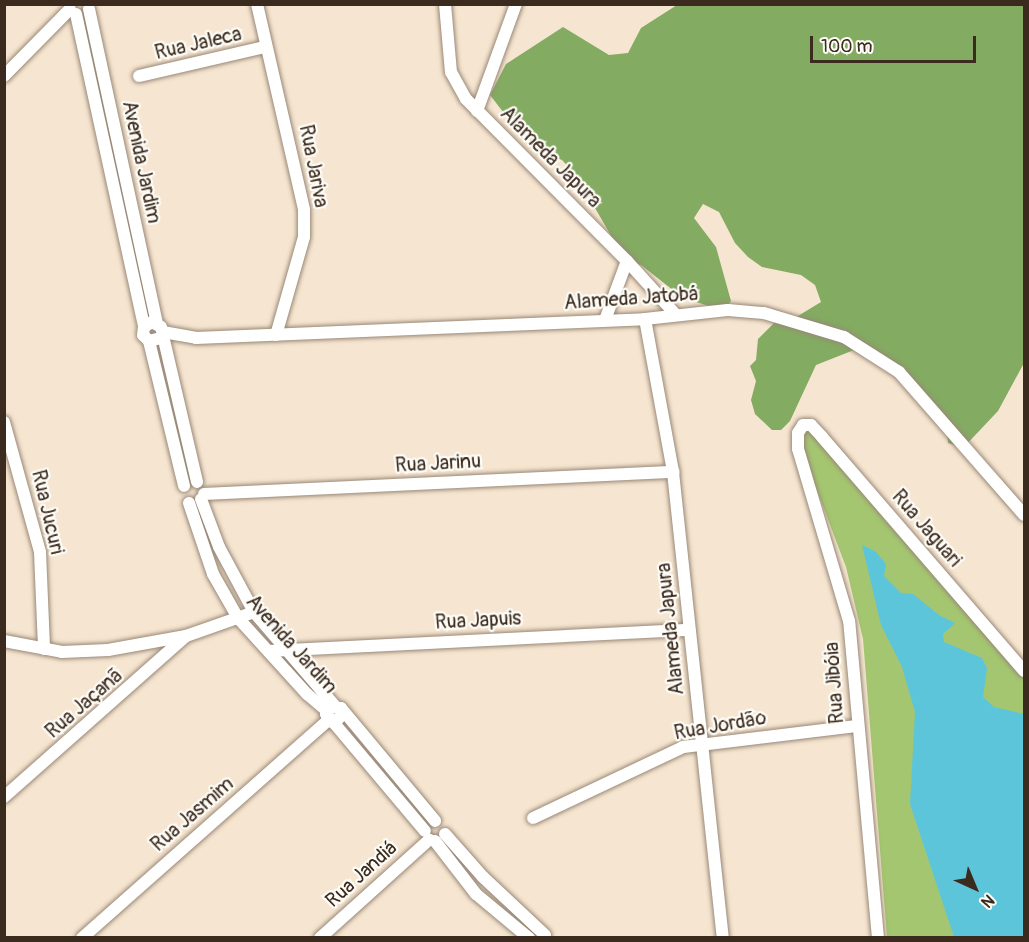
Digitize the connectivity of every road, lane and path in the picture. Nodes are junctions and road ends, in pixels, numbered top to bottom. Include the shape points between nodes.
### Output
1 (256, 4) edge
2 (445, 4) edge
3 (516, 4) edge
4 (89, 7) edge
5 (71, 9) edge
6 (265, 47) junction
7 (4, 76) edge
8 (140, 76) dead end
9 (477, 111) junction
10 (627, 261) junction
11 (676, 315) junction
12 (645, 319) junction
13 (605, 320) junction
14 (157, 333) junction
15 (276, 335) junction
16 (4, 422) edge
17 (798, 433) joint
18 (673, 472) junction
19 (197, 482) junction
20 (184, 486) junction
21 (198, 499) junction
22 (1024, 515) edge
23 (254, 612) junction
24 (238, 618) junction
25 (689, 630) junction
26 (186, 636) junction
27 (4, 641) edge
28 (287, 648) junction
29 (44, 649) junction
30 (269, 651) junction
31 (1024, 671) edge
32 (333, 715) junction
33 (857, 726) junction
34 (702, 743) junction
35 (4, 797) edge
36 (533, 818) dead end
37 (433, 836) junction
38 (547, 937) edge
39 (82, 938) edge
40 (320, 938) edge
41 (529, 938) edge
42 (723, 938) edge
43 (878, 938) edge

1 - 6 street, Rua Jariva
2 - 9 street, Alameda Japura via 451,72
3 - 9 street
4 - 5 street
4 - 14 street, Avenida Jardim
5 - 7 street
5 - 14 street, Avenida Jardim via 144,327
6 - 8 street, Rua Jaleca
6 - 15 street, Rua Jariva via 304,210 304,237
9 - 10 street, Alameda Japura
10 - 11 street, Alameda Japura
10 - 13 street
11 - 12 street, Alameda Jatobá
11 - 22 street, Alameda Jatobá via 728,310 764,313 844,337 862,347 899,372
12 - 13 street, Alameda Jatobá
12 - 18 street, Alameda Japura
13 - 15 street, Alameda Jatobá
14 - 15 street, Alameda Jatobá via 196,338
14 - 19 street, Avenida Jardim
14 - 20 street, Avenida Jardim
16 - 29 street, Rua Jucuri via 38,538
17 - 31 street, Rua Jaguari via 807,423 815,430
17 - 33 street, Rua Jibóia via 798,449 849,621
18 - 21 street, Rua Jarinu
18 - 25 street, Alameda Japura
19 - 20 street
19 - 21 street, Avenida Jardim
20 - 21 street, Avenida Jardim via 183,496
21 - 23 street, Avenida Jardim
21 - 24 street, Avenida Jardim via 213,574
23 - 24 street
23 - 28 street, Avenida Jardim
24 - 26 street
24 - 30 street, Avenida Jardim
25 - 28 street, Rua Japuis
25 - 34 street, Alameda Japura
26 - 29 street via 108,650
26 - 35 street, Rua Jaçanã via 169,656
27 - 29 street
28 - 30 street, Rua Japuis
28 - 32 street, Avenida Jardim
30 - 32 street, Avenida Jardim
32 - 37 street, Avenida Jardim
32 - 37 street, Avenida Jardim via 443,825
32 - 39 street, Rua Jasmim
33 - 34 street, Rua Jordão
33 - 43 street, Rua Jibóia
34 - 36 street, Rua Jordão via 635,767
34 - 42 street, Alameda Japura
37 - 38 street, Avenida Jardim
37 - 40 street, Rua Jandiá
37 - 41 street, Avenida Jardim via 476,894

